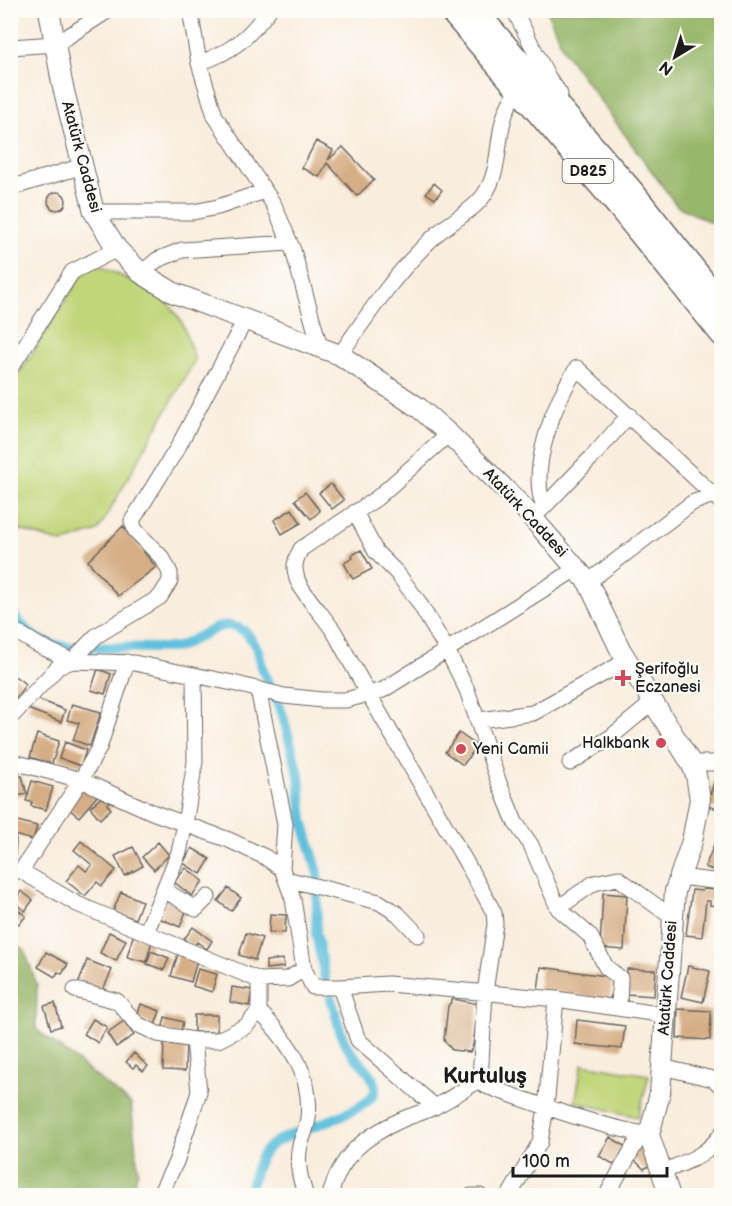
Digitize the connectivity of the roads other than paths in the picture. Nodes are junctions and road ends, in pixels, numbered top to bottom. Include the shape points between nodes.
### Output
1 (49, 10) edge
2 (109, 10) edge
3 (190, 10) edge
4 (268, 10) edge
5 (450, 10) edge
6 (475, 10) edge
7 (514, 10) edge
8 (56, 44) junction
9 (10, 47) edge
10 (200, 63) junction
11 (518, 91) junction
12 (83, 166) junction
13 (10, 188) edge
14 (265, 191) junction
15 (633, 192) junction
16 (94, 212) junction
17 (290, 243) junction
18 (117, 249) junction
19 (141, 273) junction
20 (722, 304) edge
21 (245, 320) junction
22 (722, 334) edge
23 (320, 347) junction
24 (340, 355) junction
25 (10, 369) edge
26 (629, 415) junction
27 (449, 434) junction
28 (719, 497) edge
29 (355, 512) junction
30 (538, 512) junction
31 (582, 575) junction
32 (10, 628) edge
33 (447, 650) junction
34 (628, 660) junction
35 (72, 661) junction
36 (127, 662) junction
37 (194, 675) junction
38 (262, 690) junction
39 (367, 695) junction
40 (653, 702) junction
41 (10, 718) edge
42 (479, 720) junction
43 (10, 761) edge
44 (570, 763) dead end
45 (691, 763) junction
46 (722, 763) edge
47 (81, 780) junction
48 (185, 824) junction
49 (16, 870) edge
50 (284, 874) junction
51 (679, 877) junction
52 (722, 882) edge
53 (164, 890) junction
54 (208, 897) dead end
55 (558, 908) junction
56 (673, 918) junction
57 (146, 933) junction
58 (418, 935) dead end
59 (304, 969) junction
60 (259, 981) junction
61 (340, 987) junction
62 (75, 990) dead end
63 (485, 992) junction
64 (555, 999) junction
65 (619, 1008) junction
66 (259, 1011) junction
67 (665, 1015) junction
68 (194, 1040) junction
69 (662, 1067) junction
70 (719, 1078) edge
71 (480, 1080) junction
72 (435, 1107) junction
73 (546, 1108) junction
74 (722, 1133) edge
75 (645, 1134) junction
76 (662, 1172) junction
77 (159, 1196) edge
78 (306, 1196) edge
79 (330, 1196) edge
80 (471, 1196) edge
81 (480, 1196) edge
82 (509, 1196) edge
83 (609, 1196) edge
84 (670, 1196) edge

1 - 8 main road, Atatürk Caddesi
2 - 8 street
3 - 10 street
4 - 10 street via 237,46
5 - 11 highway, D825
6 - 15 highway, D825
7 - 15 street via 548,77
8 - 9 street
8 - 12 main road, Atatürk Caddesi
10 - 14 street via 215,116
11 - 22 highway, D825
11 - 24 street via 504,114 493,178 483,196 401,270
12 - 13 street
12 - 16 main road, Atatürk Caddesi
14 - 16 street via 194,212
14 - 17 street
15 - 20 highway, D825
16 - 18 main road, Atatürk Caddesi
17 - 19 street via 183,250 157,260
17 - 23 street
18 - 19 main road, Atatürk Caddesi
18 - 25 street via 72,272
19 - 21 main road, Atatürk Caddesi via 174,294
21 - 23 main road, Atatürk Caddesi
21 - 35 street via 178,447 132,521 135,530 163,559 170,581 160,597 96,636
23 - 24 main road, Atatürk Caddesi
24 - 27 main road, Atatürk Caddesi via 419,408
26 - 28 street
26 - 30 street
26 - 30 street via 577,368 555,409 538,472
27 - 29 street via 377,498
27 - 30 main road, Atatürk Caddesi
28 - 31 street via 692,503
29 - 33 street via 376,552 418,601
29 - 39 street via 301,549 295,561 298,580 333,632
30 - 31 main road, Atatürk Caddesi
31 - 33 street
31 - 34 main road, Atatürk Caddesi
32 - 35 street
33 - 39 street
33 - 42 street
34 - 40 main road, Atatürk Caddesi
34 - 42 street via 533,713
35 - 36 street
35 - 41 street via 58,668
36 - 37 street
36 - 47 street via 99,748
37 - 38 street
37 - 48 street via 195,762
38 - 39 street via 322,700
38 - 50 street via 285,824
39 - 63 street via 494,913
40 - 44 street via 611,737
40 - 45 main road, Atatürk Caddesi
42 - 55 street via 515,822 531,845
43 - 47 street
45 - 46 street
45 - 51 main road, Atatürk Caddesi via 700,799 692,841
47 - 48 street
47 - 49 street
48 - 50 street via 265,857
48 - 53 street
49 - 57 street via 76,904
50 - 58 street via 379,902 398,914
50 - 59 street via 293,898
51 - 52 street
51 - 56 main road, Atatürk Caddesi
53 - 54 street via 196,909
53 - 57 street
55 - 56 street via 594,883 618,878
55 - 65 street via 590,936 606,967 620,978
56 - 67 main road, Atatürk Caddesi
57 - 60 street
59 - 60 street via 288,979
59 - 61 street via 313,987
60 - 66 street
61 - 63 street via 388,984
61 - 72 street via 358,1040
62 - 68 street via 117,1001 137,1024 158,1034
63 - 64 street
63 - 71 street
64 - 65 street
64 - 73 street
65 - 67 street
66 - 68 street via 246,1026 218,1041
66 - 78 street via 278,1030 301,1064 307,1089 299,1175
67 - 69 main road, Atatürk Caddesi
68 - 77 street via 199,1092 176,1162
69 - 70 street
69 - 75 main road, Atatürk Caddesi via 660,1093
71 - 72 street
71 - 73 street via 486,1086
72 - 79 street via 401,1120 352,1151 334,1177
73 - 75 street
73 - 82 street via 540,1142
74 - 76 street via 714,1145 693,1159
75 - 76 main road
75 - 83 street
76 - 84 main road
80 - 81 street

